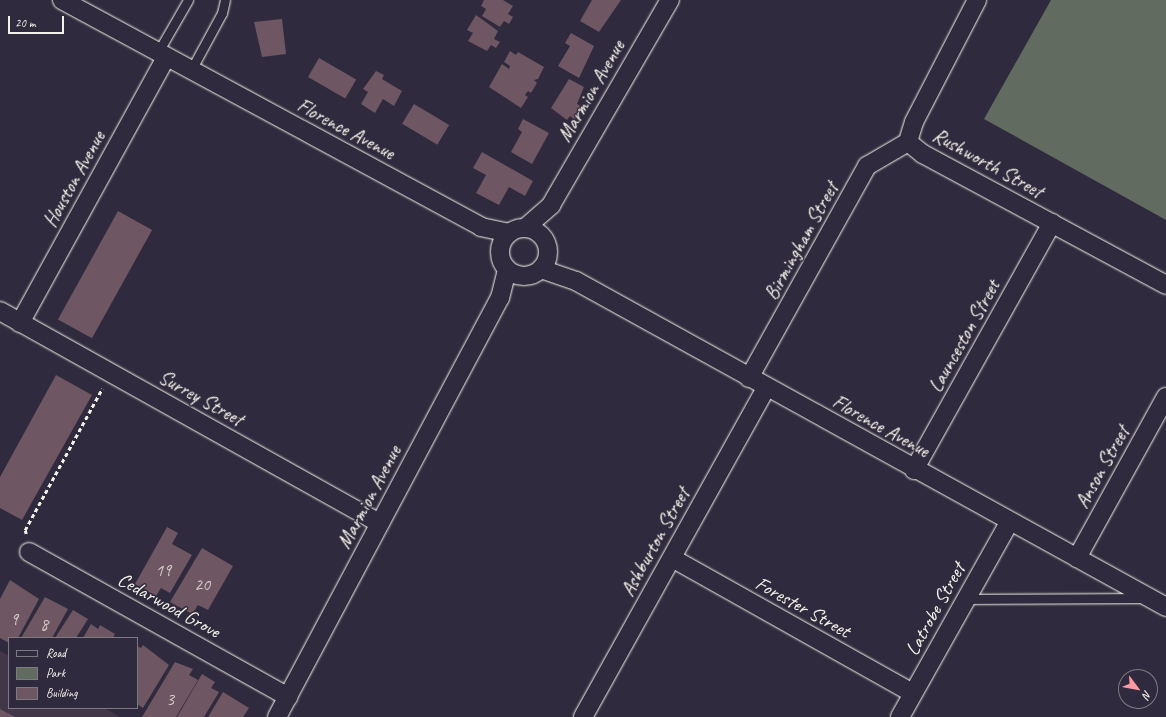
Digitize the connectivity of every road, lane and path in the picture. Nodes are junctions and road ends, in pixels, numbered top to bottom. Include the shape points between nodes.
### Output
1 (62, 0) edge
2 (188, 0) edge
3 (225, 0) edge
4 (670, 0) edge
5 (978, 0) edge
6 (162, 54) junction
7 (191, 70) junction
8 (908, 142) junction
9 (551, 205) junction
10 (1052, 223) junction
11 (511, 236) junction
12 (540, 259) junction
13 (507, 270) junction
14 (1166, 285) edge
15 (500, 298) junction
16 (0, 311) edge
17 (20, 323) junction
18 (111, 373) junction
19 (749, 378) junction
20 (766, 388) junction
21 (1164, 407) edge
22 (914, 470) junction
23 (380, 523) junction
24 (1009, 523) junction
25 (29, 552) joint
26 (672, 558) junction
27 (1077, 558) junction
28 (1147, 598) junction
29 (966, 599) junction
30 (1166, 607) edge
31 (913, 693) junction
32 (288, 697) junction
33 (278, 717) edge
34 (582, 717) edge
35 (900, 717) edge

1 - 6 street, Florence Avenue
2 - 6 lane
3 - 7 lane via 219,19
4 - 9 street, Marmion Avenue
5 - 8 street, Rushworth Street via 914,122
6 - 7 street, Florence Avenue
6 - 17 street, Houston Avenue
7 - 11 street, Florence Avenue via 481,227
8 - 10 street, Rushworth Street via 923,154
8 - 19 street, Birmingham Street via 868,166
9 - 11 street, Marmion Avenue
9 - 12 street, Marmion Avenue
10 - 14 street, Rushworth Street
10 - 22 street, Launceston Street
11 - 12 street
11 - 13 street via 500,255
12 - 13 street
12 - 15 street, Marmion Avenue
12 - 19 street, Florence Avenue
13 - 15 street, Marmion Avenue
15 - 23 street, Marmion Avenue
16 - 17 street, Surrey Street
17 - 18 street, Surrey Street
18 - 23 street, Surrey Street
18 - 25 path via 25,530
19 - 20 street, Florence Avenue
20 - 22 street, Florence Avenue
20 - 26 street, Ashburton Street
21 - 27 street, Anson Street
22 - 24 street, Florence Avenue
23 - 32 street, Marmion Avenue
24 - 27 street, Florence Avenue
24 - 29 street, Latrobe Street
25 - 32 street, Cedarwood Grove
26 - 31 street, Forester Street
26 - 34 street, Ashburton Street
27 - 28 street, Florence Avenue
28 - 29 lane
28 - 30 street, Florence Avenue
29 - 31 street, Latrobe Street
31 - 35 street, Latrobe Street
32 - 33 street, Marmion Avenue

